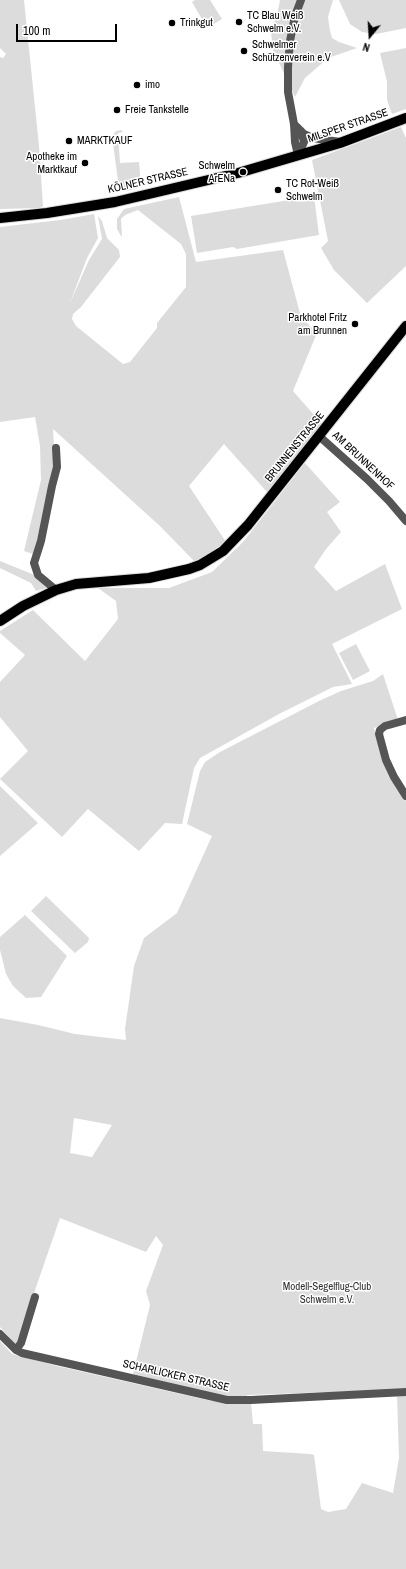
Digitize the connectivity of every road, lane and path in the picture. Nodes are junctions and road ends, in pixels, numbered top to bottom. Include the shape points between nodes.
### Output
1 (301, 0) edge
2 (406, 118) edge
3 (294, 124) junction
4 (300, 131) junction
5 (342, 142) junction
6 (298, 155) junction
7 (0, 218) edge
8 (405, 330) edge
9 (319, 436) junction
10 (56, 448) dead end
11 (406, 521) edge
12 (56, 590) junction
13 (0, 622) edge
14 (406, 720) edge
15 (406, 796) edge
16 (35, 1297) dead end
17 (0, 1334) edge
18 (16, 1350) junction
19 (406, 1392) edge

1 - 3 street via 290,41 288,67 288,92
2 - 5 main road, MILSPER STRASSE
3 - 4 street
3 - 6 street
4 - 5 street via 315,139
4 - 6 street via 304,142
5 - 6 main road, MILSPER STRASSE
6 - 7 main road, KÖLNER STRASSE via 238,173 124,200
8 - 9 main road, BRUNNENSTRASSE
9 - 11 street, AM BRUNNENHOF via 367,479
9 - 12 main road, BRUNNENSTRASSE via 248,525 223,551 200,565 149,578 76,584
10 - 12 street via 57,467 34,563 38,575
12 - 13 main road, BRUNNENSTRASSE via 23,606
14 - 15 street via 385,726 379,734 386,760
16 - 18 street via 21,1342
17 - 18 street
18 - 19 street, SCHARLICKER STRASSE via 22,1354 227,1400

